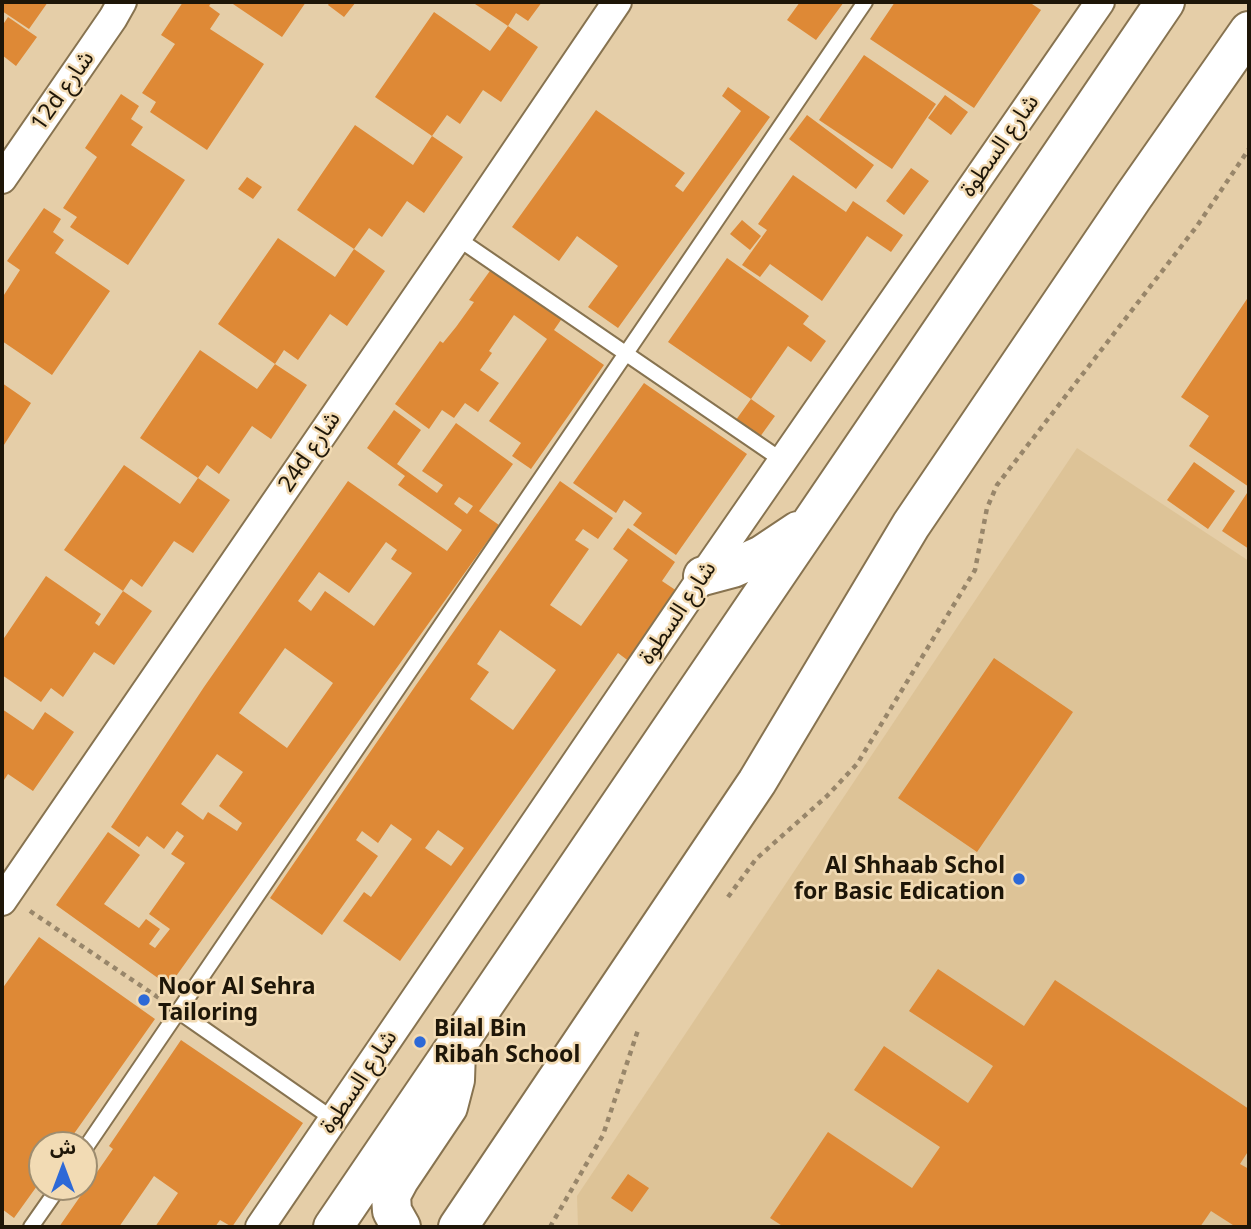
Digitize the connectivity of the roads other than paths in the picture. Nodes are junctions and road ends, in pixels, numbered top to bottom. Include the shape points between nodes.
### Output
1 (122, 2) edge
2 (617, 2) edge
3 (865, 2) edge
4 (1100, 2) edge
5 (1165, 2) edge
6 (1249, 31) edge
7 (2, 179) edge
8 (457, 238) junction
9 (626, 354) junction
10 (783, 461) junction
11 (814, 518) junction
12 (703, 576) junction
13 (4, 898) edge
14 (178, 1011) junction
15 (456, 1044) junction
16 (333, 1119) junction
17 (97, 1131) edge
18 (49, 1201) edge
19 (31, 1227) edge
20 (260, 1227) edge
21 (333, 1227) edge
22 (401, 1227) edge
23 (458, 1227) edge

1 - 7 street, 12d شارع
2 - 8 street, 24d شارع
3 - 9 lane
4 - 10 street, شارع السطوة
5 - 11 main road
6 - 23 main road via 911,525 757,782
8 - 9 lane
8 - 13 street, 24d شارع
9 - 10 lane
9 - 14 lane
10 - 12 street, شارع السطوة
11 - 12 main road via 762,555
11 - 15 main road
12 - 16 street, شارع السطوة
14 - 16 lane
14 - 17 lane
15 - 21 main road
15 - 22 main road via 455,1080 448,1107 391,1195 392,1211
16 - 20 street, شارع السطوة
18 - 19 lane

